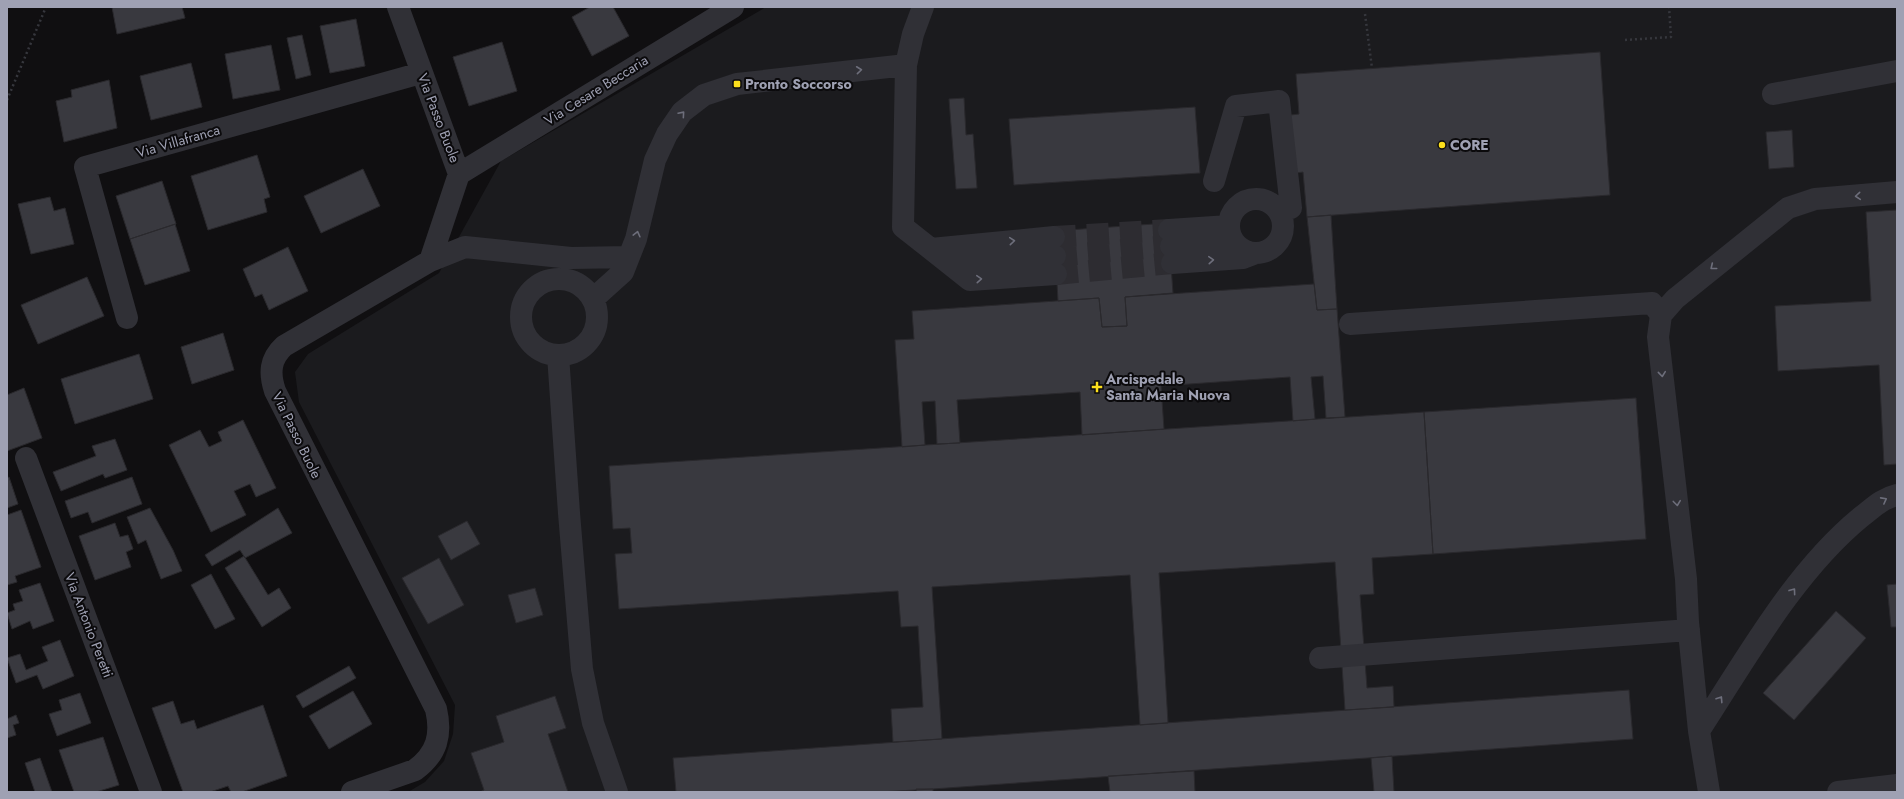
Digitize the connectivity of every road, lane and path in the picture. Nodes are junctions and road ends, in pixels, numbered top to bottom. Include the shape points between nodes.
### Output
1 (46, 7) edge
2 (398, 7) edge
3 (733, 7) edge
4 (923, 7) edge
5 (1669, 7) edge
6 (1365, 14) dead end
7 (1625, 40) dead end
8 (906, 65) junction
9 (1372, 68) dead end
10 (1897, 71) edge
11 (421, 73) junction
12 (1773, 94) dead end
13 (7, 100) edge
14 (460, 174) junction
15 (1214, 181) dead end
16 (1897, 192) edge
17 (1275, 207) junction
18 (1232, 234) junction
19 (931, 249) junction
20 (1256, 253) junction
21 (629, 257) junction
22 (430, 261) junction
23 (593, 299) junction
24 (1661, 315) junction
25 (127, 318) dead end
26 (1350, 324) dead end
27 (558, 355) junction
28 (26, 458) dead end
29 (1897, 495) edge
30 (1689, 630) junction
31 (1320, 658) dead end
32 (1699, 732) junction
33 (1897, 785) edge
34 (151, 792) edge
35 (352, 792) edge
36 (617, 792) edge
37 (1709, 792) edge
38 (1838, 792) edge

1 - 13 path
2 - 11 street, Via Passo Buole
3 - 14 street, Via Cesare Beccaria
4 - 8 street via 913,34
5 - 7 path via 1671,37
6 - 9 path
8 - 19 street via 903,227
21 -> 8 street via 636,239 655,160 667,134 682,112 704,95 737,84
10 - 12 street
11 - 14 street, Via Passo Buole
11 - 25 street, Via Villafranca via 85,167
14 - 22 street, Via Passo Buole
15 - 17 street via 1236,106 1279,101 1291,208
16 -> 24 street via 1815,199 1788,208 1674,299
17 - 18 street via 1259,199 1246,201 1235,209 1231,216
17 - 20 street via 1282,223 1279,241 1265,252
18 - 20 street via 1248,252
18 -> 20 street via 1171,246 1243,258
19 - 19 street via 970,280 1055,256
21 - 22 street via 571,258 465,247
21 - 23 street via 623,272
22 - 35 street, Via Passo Buole via 284,346 278,352 271,368 275,391 438,718 437,740 428,758 421,765 415,770
23 - 27 street via 597,321 588,342 574,352
23 - 27 street via 575,281 562,278 549,279 537,284 528,293 522,304 520,316 527,339 535,348
24 - 26 street via 1652,303
24 -> 30 street via 1658,337 1686,579
27 - 36 street via 582,669 593,723
28 - 34 street, Via Antonio Peretti
32 -> 29 street via 1762,634 1810,568 1850,526 1884,498
30 - 31 street
30 - 32 street
32 - 37 street
33 - 38 street

